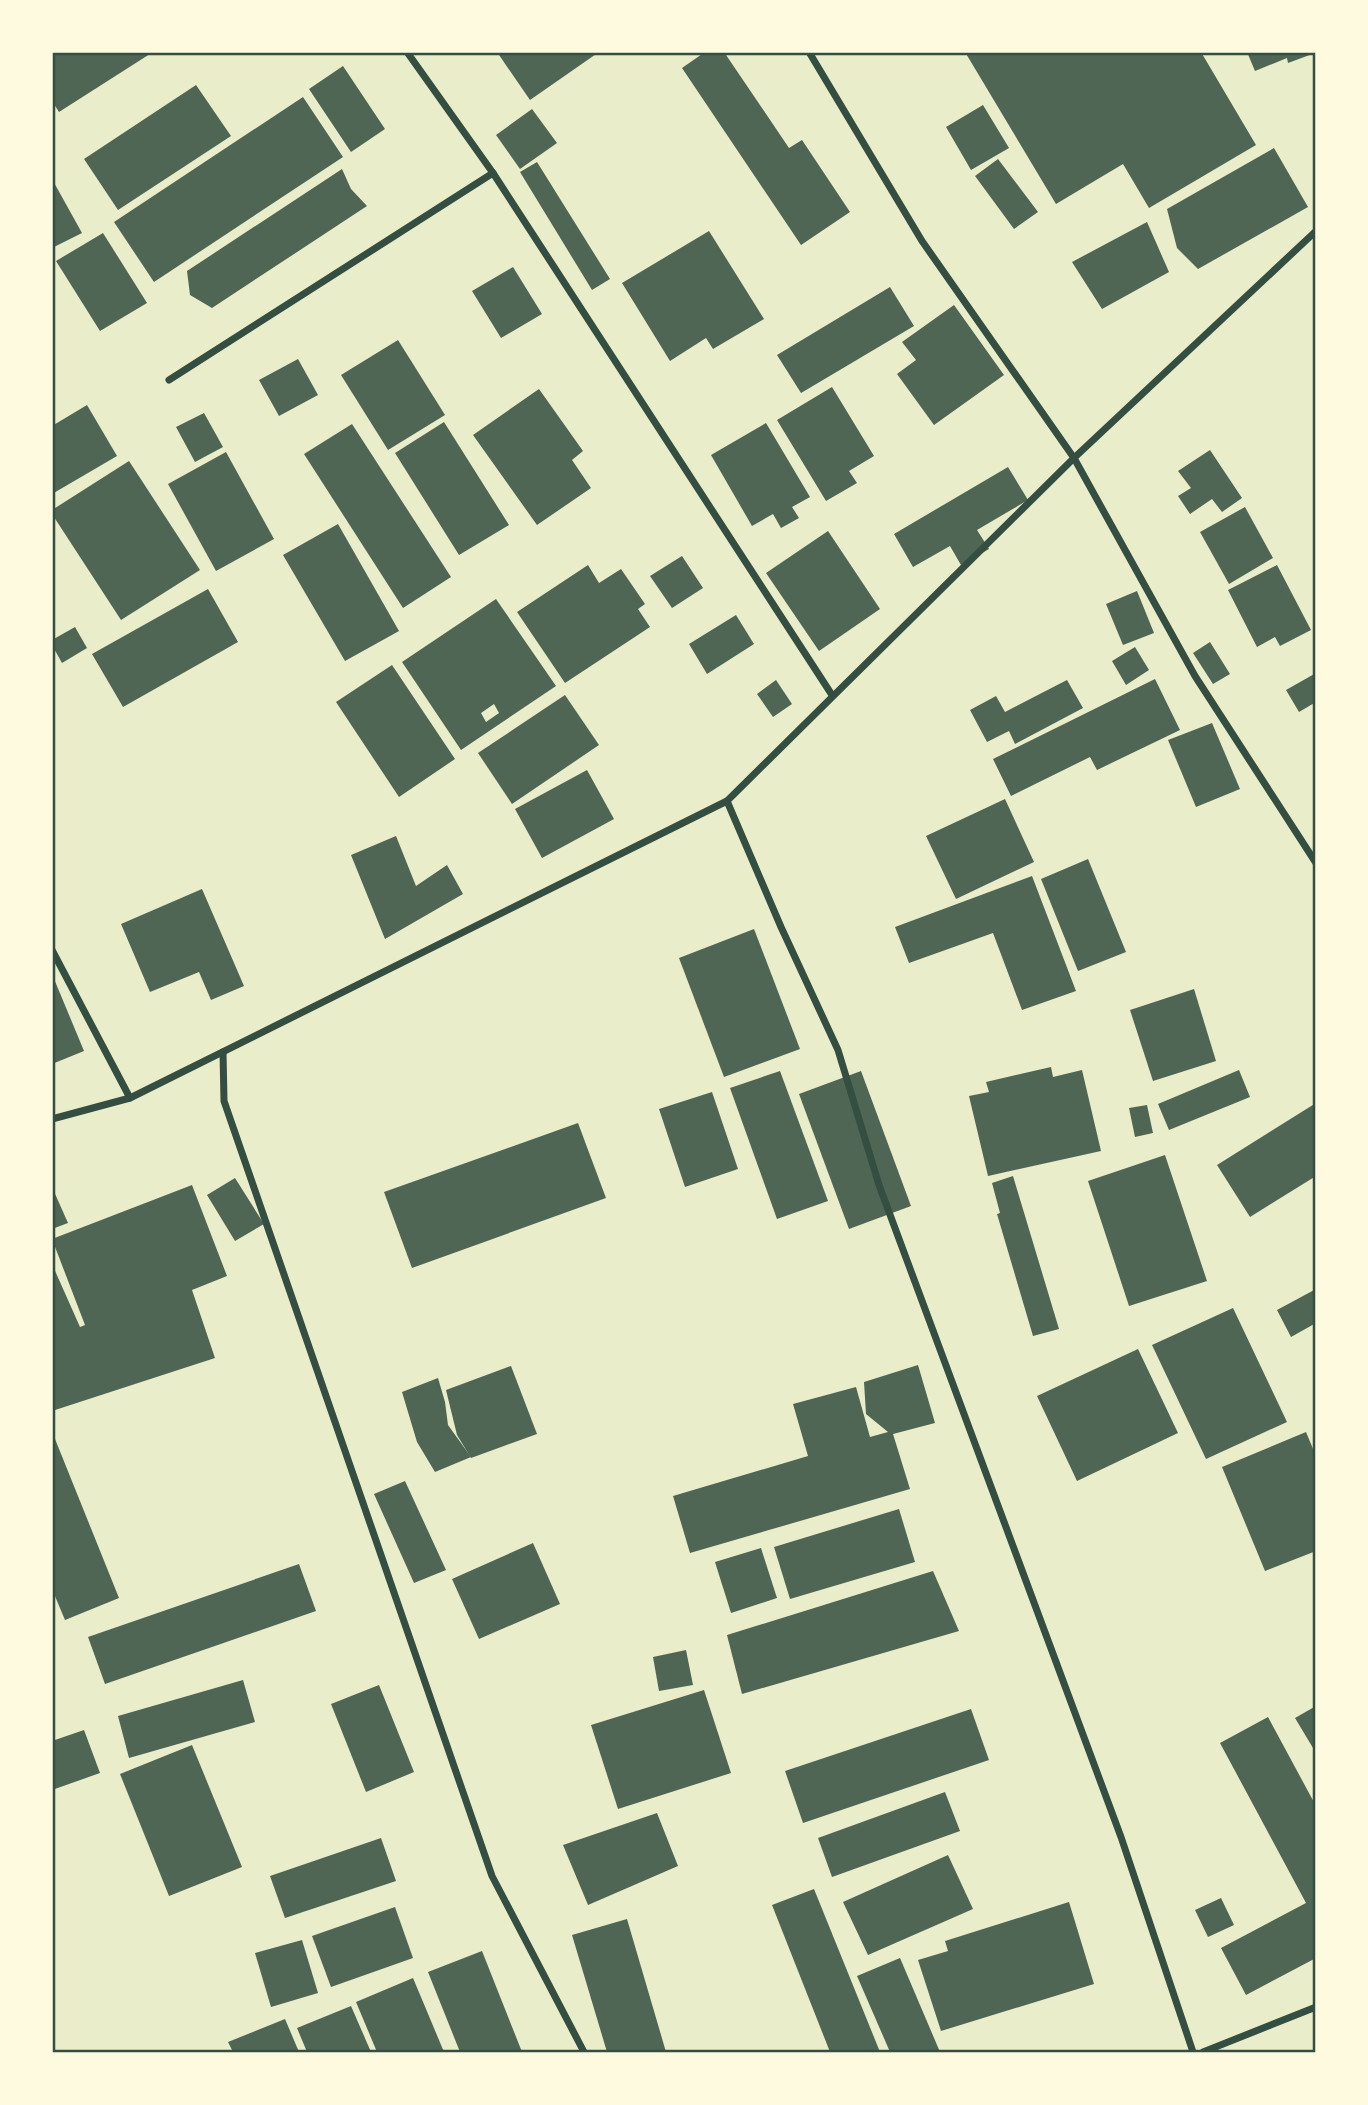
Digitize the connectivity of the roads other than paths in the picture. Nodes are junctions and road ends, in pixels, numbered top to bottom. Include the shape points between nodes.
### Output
1 (407, 52) edge
2 (809, 52) edge
3 (493, 173) junction
4 (1315, 231) edge
5 (169, 380) dead end
6 (1074, 458) junction
7 (832, 695) junction
8 (727, 801) junction
9 (1315, 863) edge
10 (52, 950) edge
11 (223, 1052) junction
12 (130, 1098) junction
13 (52, 1119) edge
14 (1315, 2007) edge
15 (584, 2053) edge
16 (1193, 2053) edge
17 (1203, 2053) edge

1 - 3 street
2 - 6 street via 922,241
3 - 5 street
3 - 7 street
4 - 6 street
6 - 7 street
6 - 9 street via 1195,676
7 - 8 street
8 - 11 street
8 - 16 street via 838,1050 879,1185 1121,1837
10 - 12 street
11 - 12 street
11 - 15 street via 224,1101 492,1877
12 - 13 street
14 - 17 street

